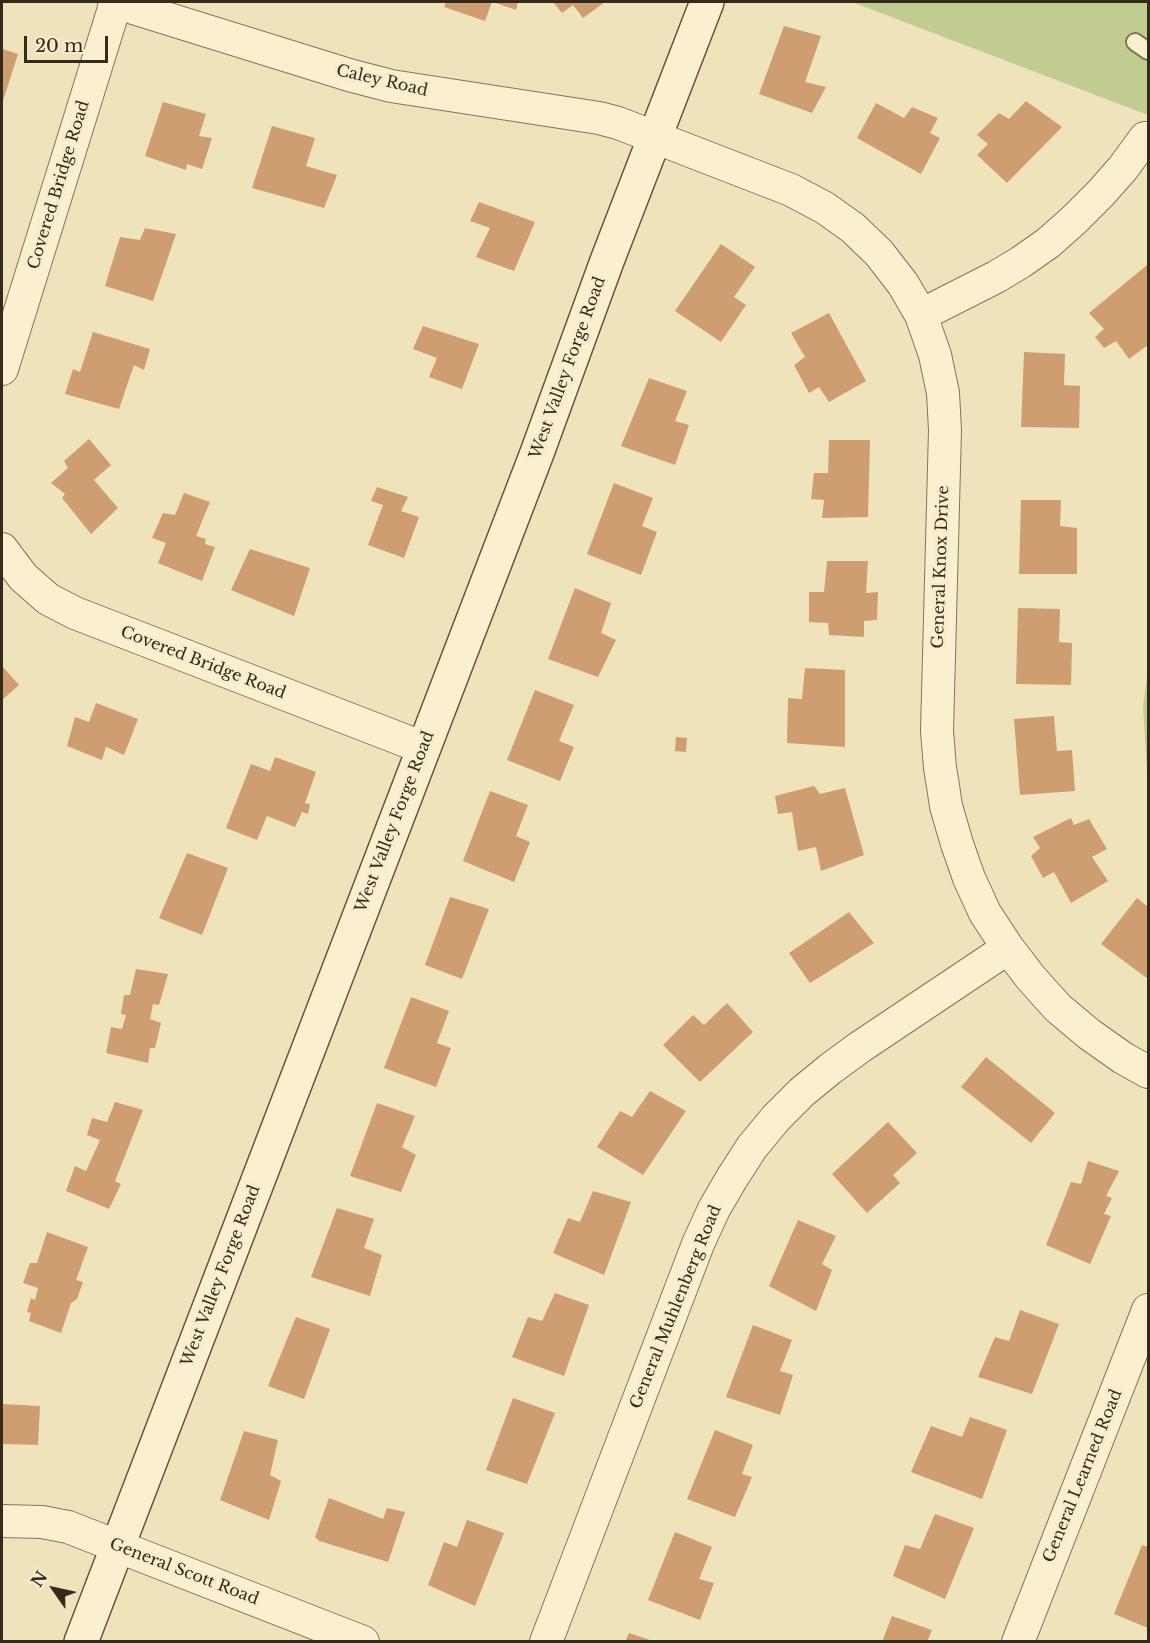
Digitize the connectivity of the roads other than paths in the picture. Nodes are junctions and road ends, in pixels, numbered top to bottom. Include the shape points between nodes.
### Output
1 (115, 2) edge
2 (707, 2) edge
3 (1147, 136) edge
4 (655, 137) junction
5 (921, 315) junction
6 (2, 369) edge
7 (2, 549) edge
8 (424, 748) junction
9 (1008, 948) junction
10 (1149, 1072) edge
11 (1149, 1310) edge
12 (2, 1521) edge
13 (117, 1547) junction
14 (81, 1641) edge
15 (363, 1641) edge
16 (546, 1641) edge
17 (1018, 1641) edge

1 - 4 street, Caley Road via 382,84 599,118
1 - 6 street, Covered Bridge Road
2 - 4 main road, West Valley Forge Road
3 - 5 street via 1101,192 1048,243 996,277
4 - 5 street, General Knox Drive via 791,190 825,208 879,253
4 - 8 main road, West Valley Forge Road
5 - 9 street, General Knox Drive via 943,393 945,430 937,731 940,768 946,806 969,878 985,913
7 - 8 street, Covered Bridge Road via 23,577 48,598 75,613
8 - 13 main road, West Valley Forge Road
9 - 10 street, General Knox Drive via 1058,1008 1123,1058
9 - 16 street, General Muhlenberg Road via 830,1069 776,1118 747,1154 698,1244
11 - 17 street, General Learned Road
12 - 13 street, General Scott Road via 55,1524
13 - 14 main road, West Valley Forge Road
13 - 15 street, General Scott Road

